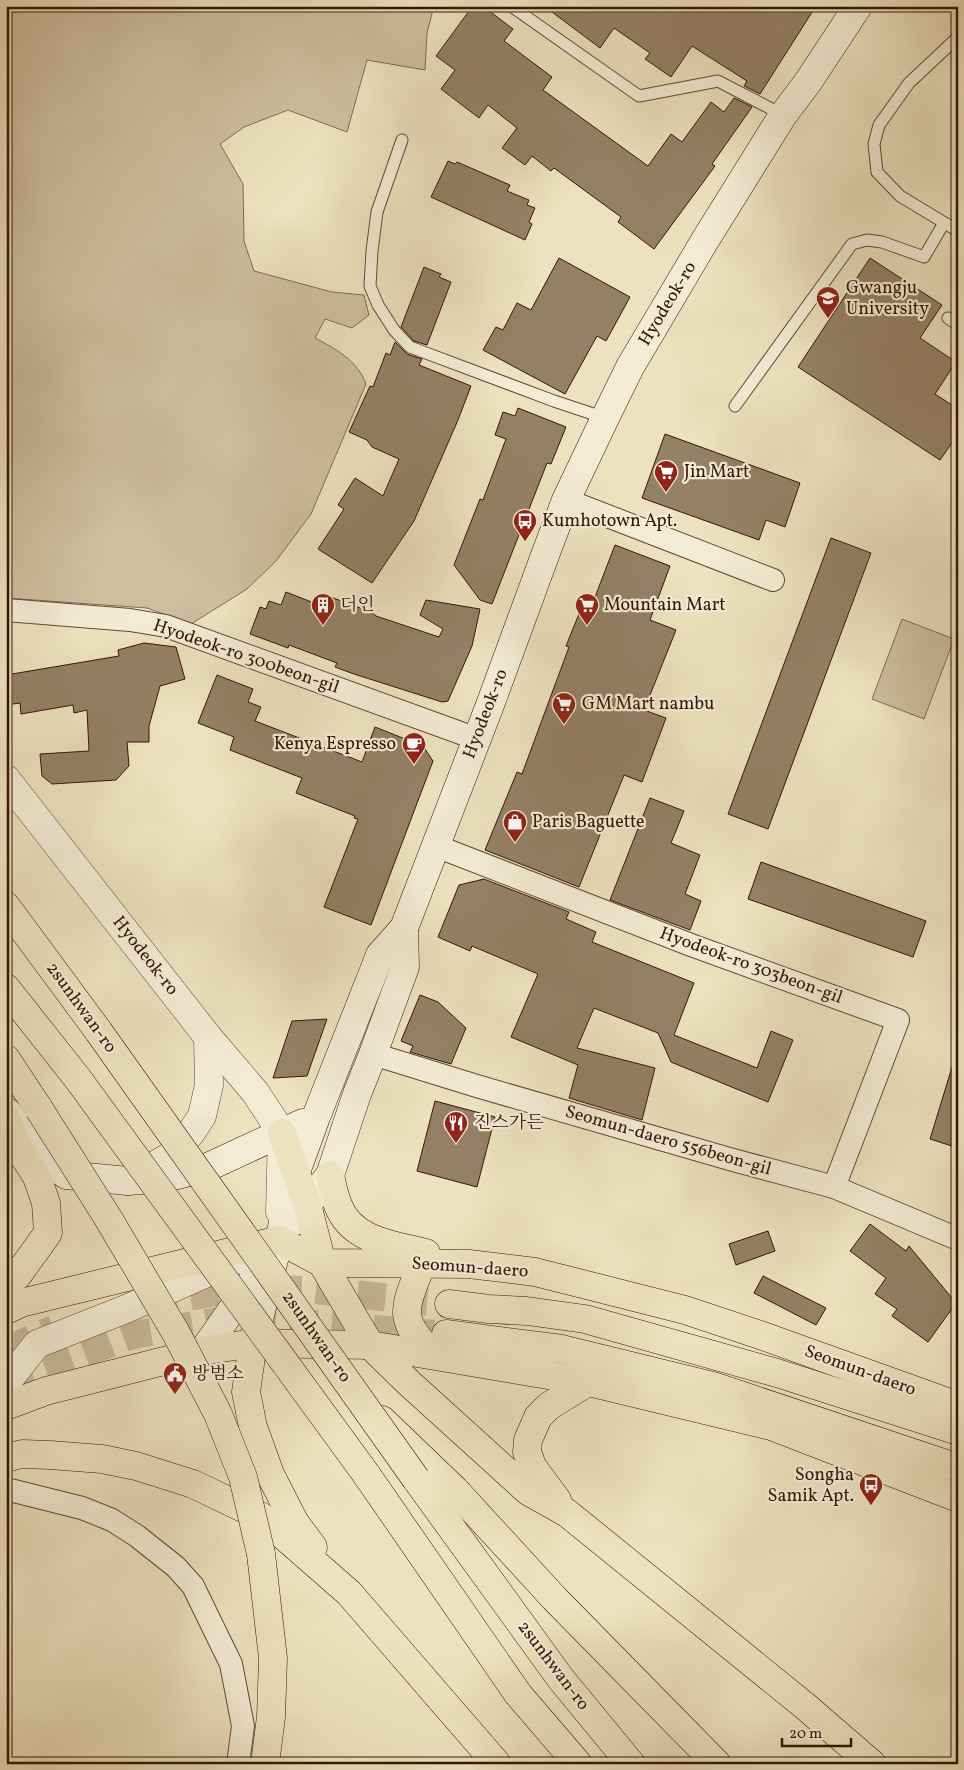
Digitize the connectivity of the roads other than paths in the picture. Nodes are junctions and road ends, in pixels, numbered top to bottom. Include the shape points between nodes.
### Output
1 (512, 6) edge
2 (858, 6) edge
3 (958, 37) edge
4 (783, 115) junction
5 (402, 140) dead end
6 (944, 223) junction
7 (958, 231) edge
8 (948, 318) dead end
9 (958, 325) edge
10 (735, 406) dead end
11 (605, 418) junction
12 (566, 500) junction
13 (773, 580) dead end
14 (6, 610) edge
15 (477, 739) junction
16 (6, 779) edge
17 (436, 846) junction
18 (6, 906) edge
19 (404, 928) junction
20 (6, 988) edge
21 (208, 1037) junction
22 (373, 1054) junction
23 (6, 1059) edge
24 (357, 1094) junction
25 (6, 1110) edge
26 (316, 1117) junction
27 (6, 1119) edge
28 (282, 1133) junction
29 (296, 1172) junction
30 (330, 1175) junction
31 (128, 1181) junction
32 (834, 1187) junction
33 (308, 1204) junction
34 (279, 1240) junction
35 (958, 1240) edge
36 (322, 1263) junction
37 (422, 1263) junction
38 (469, 1264) junction
39 (6, 1283) edge
40 (449, 1304) tunnel mouth
41 (6, 1310) edge
42 (253, 1342) junction
43 (370, 1345) junction
44 (440, 1345) junction
45 (203, 1351) junction
46 (588, 1382) junction
47 (6, 1383) edge
48 (358, 1396) junction
49 (6, 1406) edge
50 (958, 1406) edge
51 (958, 1431) edge
52 (6, 1458) edge
53 (958, 1468) edge
54 (6, 1489) edge
55 (958, 1498) edge
56 (567, 1514) junction
57 (349, 1593) junction
58 (238, 1764) edge
59 (265, 1764) edge
60 (497, 1764) edge
61 (578, 1764) edge
62 (631, 1764) edge
63 (717, 1764) edge
64 (872, 1764) edge

1 - 4 lane via 639,96 718,81
2 - 4 main road, Hyodeok-ro
3 - 6 lane via 909,83 879,125 874,144 876,172 900,196
4 - 11 main road, Hyodeok-ro via 630,367
5 - 11 lane via 377,212 370,286 378,306 394,330 410,347
6 - 7 lane
6 - 10 lane via 924,257 882,242 867,240 852,244
8 - 9 lane
11 - 12 main road, Hyodeok-ro
12 - 13 street
12 - 15 main road, Hyodeok-ro
14 - 15 street, Hyodeok-ro 300beon-gil via 166,626
15 - 17 main road, Hyodeok-ro
16 - 21 main road, Hyodeok-ro
17 - 19 main road, Hyodeok-ro
17 - 32 street, Hyodeok-ro 303beon-gil via 691,945 898,1020
18 - 48 main road, 2sunhwan-ro, bridge
19 - 22 main road, Hyodeok-ro via 404,967
19 - 26 main road, Hyodeok-ro via 380,955
20 - 61 main road, bridge via 78,1078 366,1474 518,1694
21 - 28 main road, Hyodeok-ro via 255,1092
21 - 31 main road via 209,1085 202,1116 169,1156
22 - 24 main road, Hyodeok-ro
22 - 32 street, Seomun-daero 556beon-gil
23 - 59 main road, bridge via 108,1218 176,1333 218,1414 243,1477 261,1554 273,1658
24 - 26 main road
24 - 30 main road, Hyodeok-ro
25 - 31 main road via 44,1157 66,1175
26 - 28 main road
26 - 29 main road, Hyodeok-ro
27 - 39 main road via 19,1149 37,1177 46,1203 48,1233 17,1276
28 - 29 main road
28 - 31 main road via 208,1167 166,1178
28 - 34 main road
29 - 33 main road
29 - 34 main road, Hyodeok-ro
30 - 33 main road, Hyodeok-ro
30 - 38 main road via 338,1206 350,1225 371,1239
32 - 35 street, Seomun-daero 556beon-gil
33 - 34 main road, Hyodeok-ro
33 - 36 main road
34 - 36 main road, Seomun-daero
34 - 41 main road via 21,1303
34 - 42 main road
34 - 45 main road, Hyodeok-ro
34 - 47 main road via 37,1344
36 - 37 main road, Seomun-daero
36 - 43 main road
37 - 38 main road, Seomun-daero
37 - 44 main road via 407,1302 407,1316 418,1341
38 - 50 main road, Seomun-daero via 535,1272 685,1310
40 - 51 main road, Seomun-daero via 585,1319 777,1372
42 - 43 main road
42 - 45 main road
42 - 57 main road via 246,1392 253,1427 270,1474 295,1523
43 - 44 main road
43 - 56 main road via 528,1491
44 - 46 main road
44 - 53 main road via 562,1349 713,1386
45 - 49 main road via 46,1391
46 - 55 main road via 771,1426
46 - 56 main road via 549,1406 538,1417 528,1440 527,1452 532,1466
48 - 62 main road, 2sunhwan-ro, bridge via 560,1679
48 - 63 main road, bridge via 455,1490 561,1605
52 - 57 main road via 22,1454 102,1459 193,1484 262,1517
54 - 58 street via 82,1508 112,1520 176,1566 193,1586 231,1664 243,1726
56 - 64 main road
57 - 60 main road

